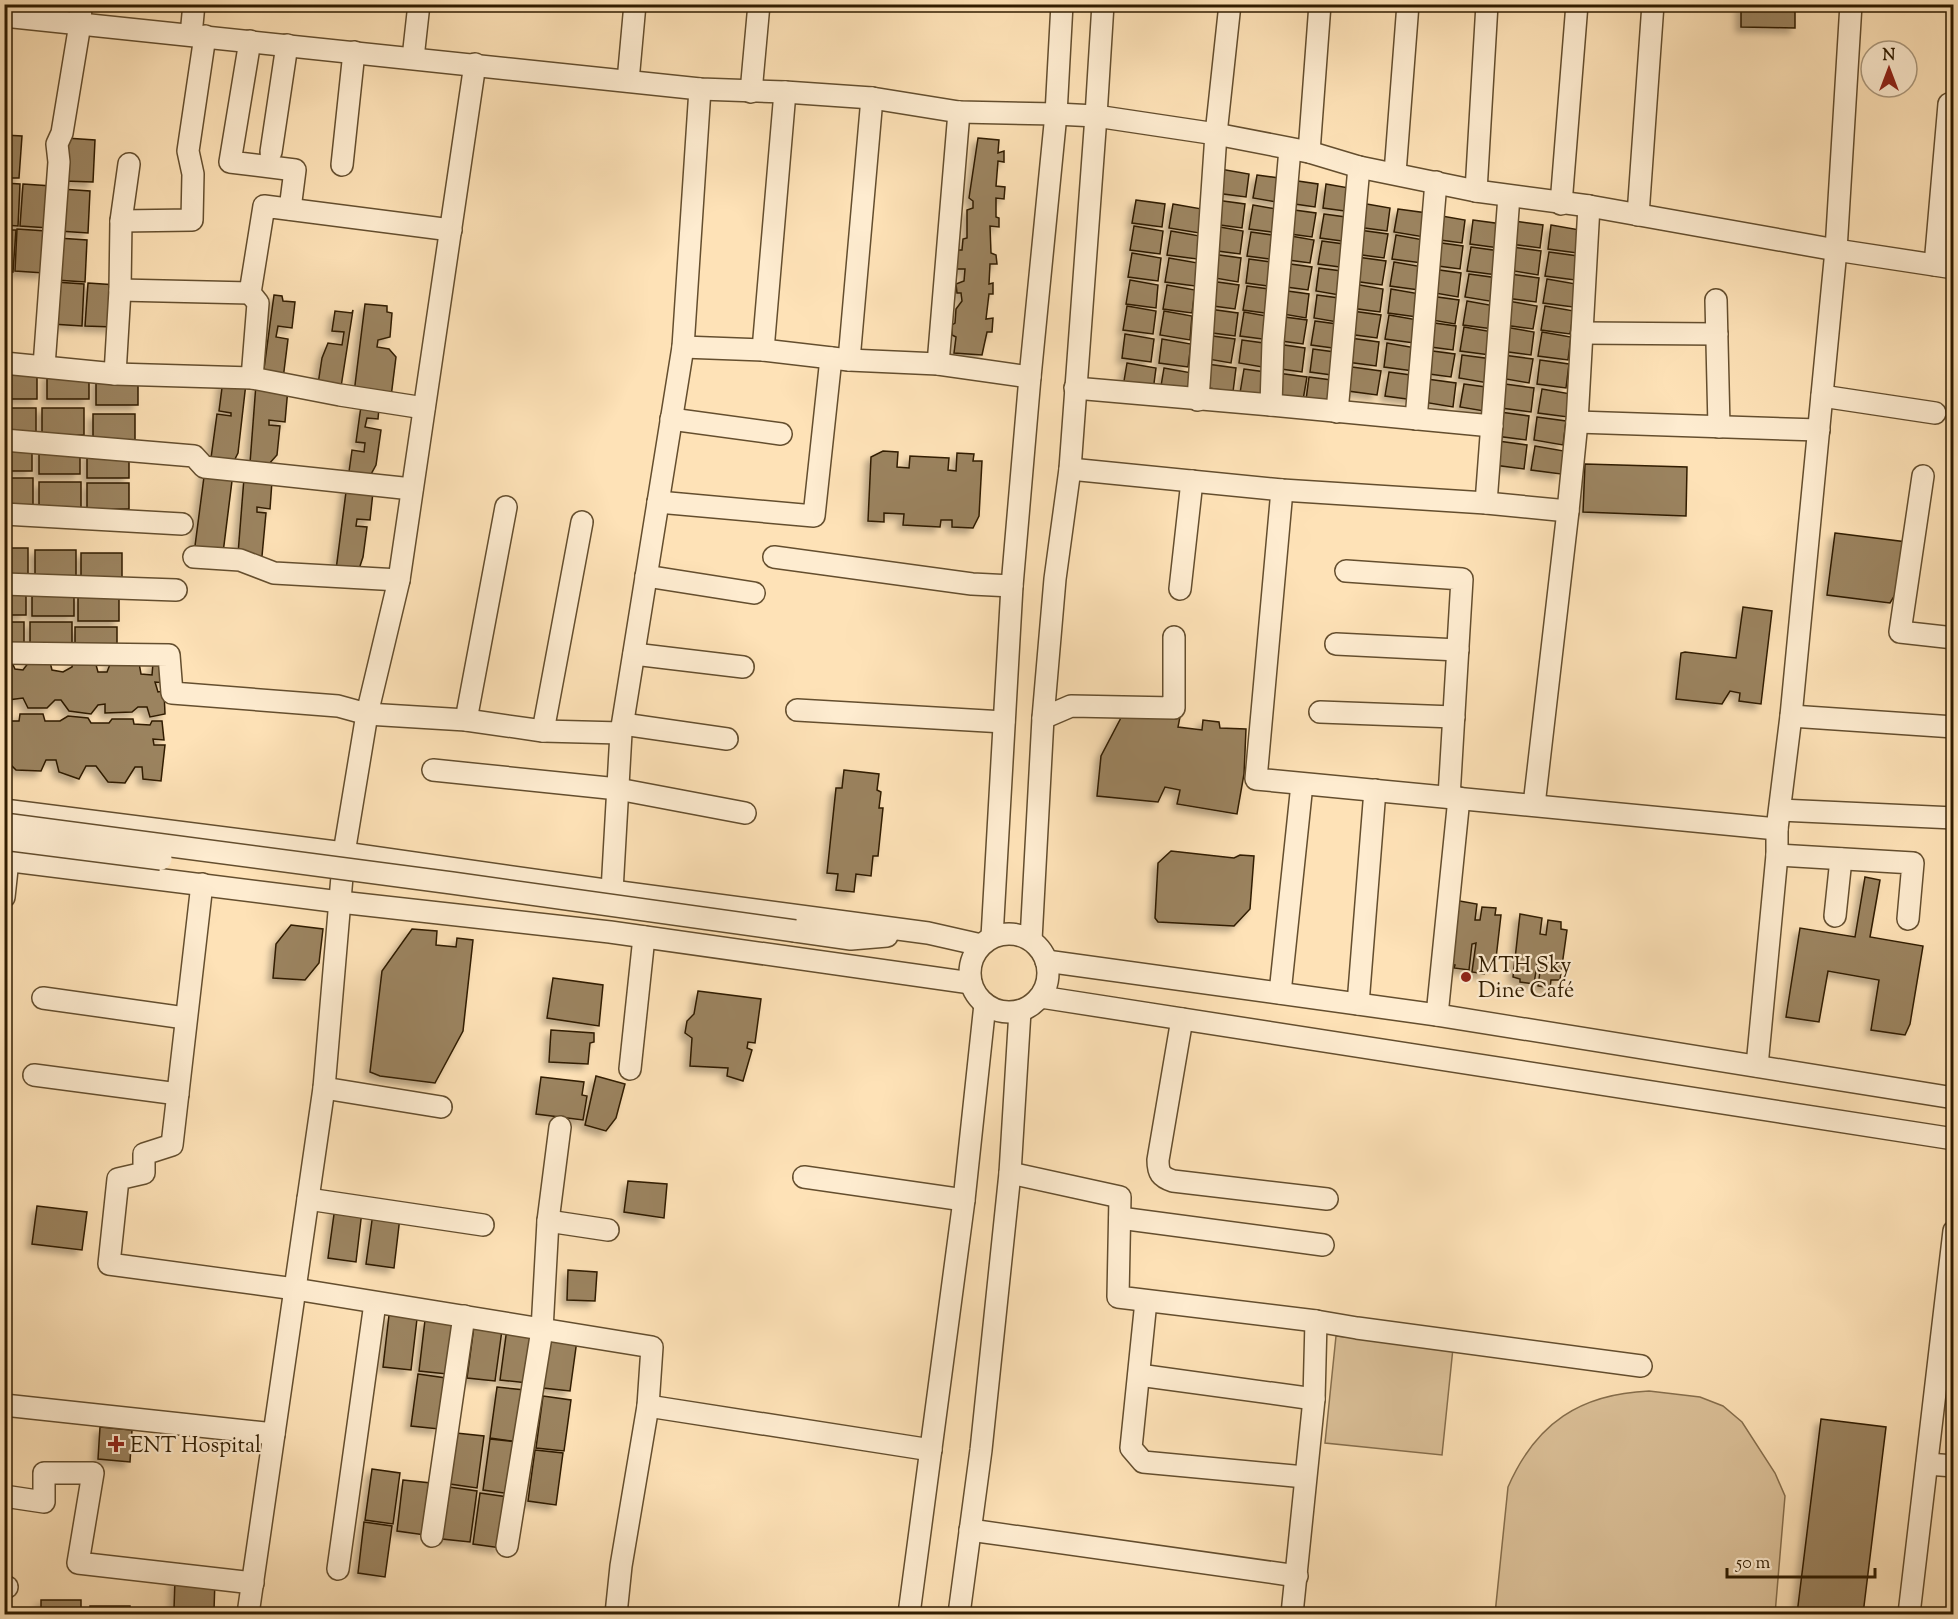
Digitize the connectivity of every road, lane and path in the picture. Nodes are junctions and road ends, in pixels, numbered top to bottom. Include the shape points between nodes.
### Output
1 (194, 4) edge
2 (419, 4) edge
3 (635, 4) edge
4 (759, 4) edge
5 (1062, 4) edge
6 (1103, 4) edge
7 (1230, 4) edge
8 (1320, 4) edge
9 (1408, 4) edge
10 (1486, 4) edge
11 (1577, 4) edge
12 (1653, 4) edge
13 (1851, 4) edge
14 (81, 14) edge
15 (4, 16) edge
16 (198, 36) junction
17 (250, 41) junction
18 (287, 45) junction
19 (354, 52) junction
20 (413, 58) junction
21 (475, 64) junction
22 (628, 81) junction
23 (700, 89) junction
24 (751, 92) junction
25 (785, 92) junction
26 (872, 98) junction
27 (1949, 104) dead end
28 (959, 112) junction
29 (1056, 114) junction
30 (1096, 116) junction
31 (1216, 134) junction
32 (1300, 151) junction
33 (271, 152) dead end
34 (129, 164) dead end
35 (342, 165) dead end
36 (1359, 167) junction
37 (1395, 173) junction
38 (1436, 183) junction
39 (1476, 191) junction
40 (1509, 196) junction
41 (1561, 204) junction
42 (1589, 206) junction
43 (290, 209) junction
44 (1638, 215) junction
45 (121, 221) junction
46 (451, 230) junction
47 (1836, 250) junction
48 (1944, 266) edge
49 (120, 290) junction
50 (250, 293) junction
51 (1716, 300) dead end
52 (1582, 333) junction
53 (1717, 334) junction
54 (683, 347) junction
55 (763, 350) junction
56 (840, 359) junction
57 (4, 363) edge
58 (938, 364) junction
59 (44, 366) junction
60 (115, 374) junction
61 (1029, 377) junction
62 (252, 378) junction
63 (1075, 388) junction
64 (1822, 396) junction
65 (1198, 400) junction
66 (1272, 405) junction
67 (424, 408) junction
68 (1338, 412) junction
69 (1935, 413) dead end
70 (1416, 418) junction
71 (671, 419) junction
72 (1577, 422) junction
73 (1492, 426) junction
74 (1719, 427) junction
75 (1819, 430) junction
76 (781, 434) dead end
77 (4, 440) edge
78 (1070, 469) junction
79 (1923, 476) dead end
80 (1192, 481) junction
81 (412, 489) junction
82 (1282, 490) junction
83 (658, 502) junction
84 (1486, 503) junction
85 (506, 507) dead end
86 (1568, 511) junction
87 (4, 514) edge
88 (582, 522) dead end
89 (182, 524) dead end
90 (194, 557) dead end
91 (774, 557) dead end
92 (1346, 571) dead end
93 (646, 576) junction
94 (399, 580) junction
95 (4, 584) edge
96 (1012, 586) junction
97 (1180, 589) dead end
98 (177, 590) dead end
99 (754, 593) dead end
100 (1174, 638) dead end
101 (1953, 638) edge
102 (1336, 644) dead end
103 (1458, 650) junction
104 (4, 653) edge
105 (634, 654) junction
106 (743, 667) dead end
107 (797, 710) dead end
108 (1320, 712) dead end
109 (367, 714) junction
110 (1791, 716) junction
111 (1454, 717) junction
112 (1043, 718) junction
113 (466, 720) junction
114 (1004, 722) junction
115 (1953, 727) edge
116 (622, 729) junction
117 (543, 731) junction
118 (727, 739) dead end
119 (433, 770) dead end
120 (1302, 784) junction
121 (618, 789) junction
122 (1375, 790) junction
123 (1454, 798) junction
124 (1534, 805) junction
125 (4, 810) edge
126 (745, 813) dead end
127 (1953, 818) edge
128 (1778, 820) junction
129 (4, 824) edge
130 (4, 839) edge
131 (344, 853) junction
132 (1777, 855) junction
133 (1841, 859) junction
134 (6, 860) edge
135 (202, 884) junction
136 (612, 891) junction
137 (4, 897) edge
138 (340, 902) junction
139 (1835, 916) dead end
140 (1908, 920) dead end
141 (928, 933) junction
142 (644, 937) junction
143 (789, 937) junction
144 (1031, 940) junction
145 (986, 941) junction
146 (1046, 961) junction
147 (921, 976) junction
148 (970, 983) junction
149 (1280, 993) junction
150 (1041, 997) junction
151 (43, 998) dead end
152 (985, 1004) junction
153 (1358, 1004) junction
154 (1020, 1011) junction
155 (1437, 1015) junction
156 (185, 1018) junction
157 (1182, 1018) junction
158 (1757, 1066) junction
159 (630, 1069) dead end
160 (33, 1075) dead end
161 (324, 1089) junction
162 (178, 1094) junction
163 (1953, 1098) edge
164 (441, 1107) dead end
165 (560, 1126) dead end
166 (1953, 1139) edge
167 (1010, 1173) junction
168 (804, 1178) dead end
169 (308, 1199) junction
170 (1327, 1199) dead end
171 (963, 1200) junction
172 (1120, 1218) junction
173 (548, 1221) junction
174 (483, 1225) dead end
175 (608, 1230) dead end
176 (1953, 1231) edge
177 (1323, 1245) dead end
178 (295, 1289) junction
179 (1950, 1295) edge
180 (1146, 1300) junction
181 (375, 1302) junction
182 (464, 1316) junction
183 (1316, 1321) junction
184 (542, 1330) junction
185 (1641, 1366) dead end
186 (1139, 1375) junction
187 (1314, 1399) junction
188 (4, 1405) edge
189 (648, 1406) junction
190 (274, 1434) junction
191 (931, 1450) junction
192 (1927, 1464) junction
193 (1953, 1466) edge
194 (1305, 1477) junction
195 (4, 1496) edge
196 (970, 1530) junction
197 (432, 1536) dead end
198 (507, 1546) dead end
199 (338, 1569) dead end
200 (1297, 1576) junction
201 (253, 1583) junction
202 (248, 1614) edge
203 (616, 1614) edge
204 (909, 1614) edge
205 (959, 1614) edge
206 (1292, 1614) edge
207 (1909, 1614) edge

1 - 16 street
2 - 20 street
3 - 22 street
4 - 24 street
5 - 29 street
6 - 30 street
7 - 31 street
8 - 32 street
9 - 37 street
10 - 39 street
11 - 41 street
12 - 44 street
13 - 47 street
14 - 15 street
14 - 16 street
14 - 59 street via 57,144 59,162
16 - 17 street
16 - 45 street via 188,151 193,174 192,220
17 - 18 street
17 - 43 street via 230,162 295,170
18 - 19 street
18 - 33 street
19 - 20 street
19 - 35 street
20 - 21 street
21 - 22 street
21 - 46 street
22 - 23 street
23 - 24 street
23 - 54 street
24 - 25 street
25 - 26 street
25 - 55 street
26 - 28 street
26 - 56 street
27 - 48 street
28 - 29 street
28 - 58 street
29 - 30 street
29 - 61 street
30 - 31 street
30 - 63 street
31 - 32 street
31 - 65 street
32 - 36 street
32 - 66 street via 1273,342
34 - 45 street
36 - 37 street
36 - 68 street
37 - 38 street
38 - 39 street
38 - 70 street
39 - 40 street
40 - 41 street
40 - 73 street
41 - 42 street
42 - 44 street
42 - 52 street
43 - 46 street via 347,226
43 - 50 street via 264,206
44 - 47 street
45 - 49 street
46 - 67 street
47 - 48 street
47 - 64 street
49 - 50 street
49 - 60 street
50 - 62 street via 258,303
51 - 53 street
52 - 53 street
52 - 72 street
53 - 74 street
54 - 55 street
54 - 71 street
55 - 56 street
56 - 58 street
56 - 83 street via 814,516
57 - 59 street
58 - 61 street
59 - 60 street
60 - 62 street
61 - 96 street
62 - 67 street
63 - 65 street
63 - 78 street
64 - 69 street
64 - 75 street
65 - 66 street
66 - 68 street
67 - 81 street
68 - 70 street
70 - 73 street
71 - 76 street
71 - 83 street
72 - 74 street
72 - 86 street
73 - 84 street
74 - 75 street
75 - 110 street
77 - 81 street via 194,456 204,467
78 - 80 street
78 - 112 street via 1054,579
79 - 101 street via 1900,632
80 - 82 street
80 - 97 street
81 - 94 street
82 - 84 street
82 - 120 street via 1256,779
83 - 93 street
84 - 86 street
85 - 113 street
86 - 124 street
87 - 89 street
88 - 117 street
90 - 94 street via 240,560 274,573
91 - 96 street
92 - 103 street via 1462,579
93 - 99 street
93 - 105 street
94 - 109 street
95 - 98 street
96 - 114 street
100 - 112 street via 1174,708 1071,706
102 - 103 street
103 - 111 street
104 - 109 street via 169,655 172,693 338,706
105 - 106 street
105 - 116 street
107 - 114 street
108 - 111 street
109 - 113 street
109 - 131 street
110 - 115 street
110 - 128 street
111 - 123 street
112 - 144 street
113 - 117 street
114 - 145 street
116 - 117 street
116 - 118 street
116 - 121 street
119 - 121 street
120 - 122 street
120 - 149 street
121 - 126 street
121 - 136 street
122 - 123 street
122 - 153 street
123 - 124 street
123 - 155 street
124 - 128 street
125 - 131 street
127 - 128 street
128 - 132 street
129 - 143 street, bridge via 452,883
130 - 143 street, bridge
131 - 136 street
131 - 138 street
132 - 133 street
132 - 158 street
133 - 139 street
133 - 140 street via 1913,863
134 - 135 street
134 - 137 street
135 - 138 street
135 - 156 street
136 - 141 street
138 - 142 street
138 - 161 street
141 - 143 street via 851,939
141 - 145 street
142 - 147 street
142 - 159 street
143 - 147 street
144 - 145 street via 1005,934
144 - 146 street
145 - 148 street via 973,956
146 - 149 street
146 - 150 street via 1048,973
147 - 148 street
148 - 152 street
149 - 153 street
150 - 154 street
150 - 157 street
151 - 156 street
152 - 154 street via 1008,1013
152 - 171 street
153 - 155 street
154 - 167 street
155 - 158 street
156 - 162 street
157 - 166 street
157 - 170 street via 1158,1160 1163,1178
158 - 163 street
160 - 162 street
161 - 164 street
161 - 169 street
162 - 178 street via 172,1145 144,1154 144,1173 118,1179 109,1264
165 - 173 street
167 - 172 street via 1120,1197
167 - 196 street
168 - 171 street
169 - 174 street
169 - 178 street
171 - 191 street
172 - 177 street
172 - 180 street via 1118,1297
173 - 175 street
173 - 184 street
176 - 179 street
178 - 181 street
178 - 190 street
179 - 192 street
180 - 183 street
180 - 186 street
181 - 182 street
181 - 199 street
182 - 184 street
182 - 197 street
183 - 185 street
183 - 187 street
184 - 189 street via 652,1347
184 - 198 street
186 - 187 street
186 - 194 street via 1131,1448 1143,1462
187 - 194 street
188 - 190 street
189 - 191 street
189 - 203 street
190 - 201 street
191 - 204 street
192 - 193 street
192 - 207 street
194 - 200 street
195 - 201 street via 44,1502 44,1473 93,1473 78,1563
196 - 200 street
196 - 205 street
200 - 206 street
201 - 202 street

